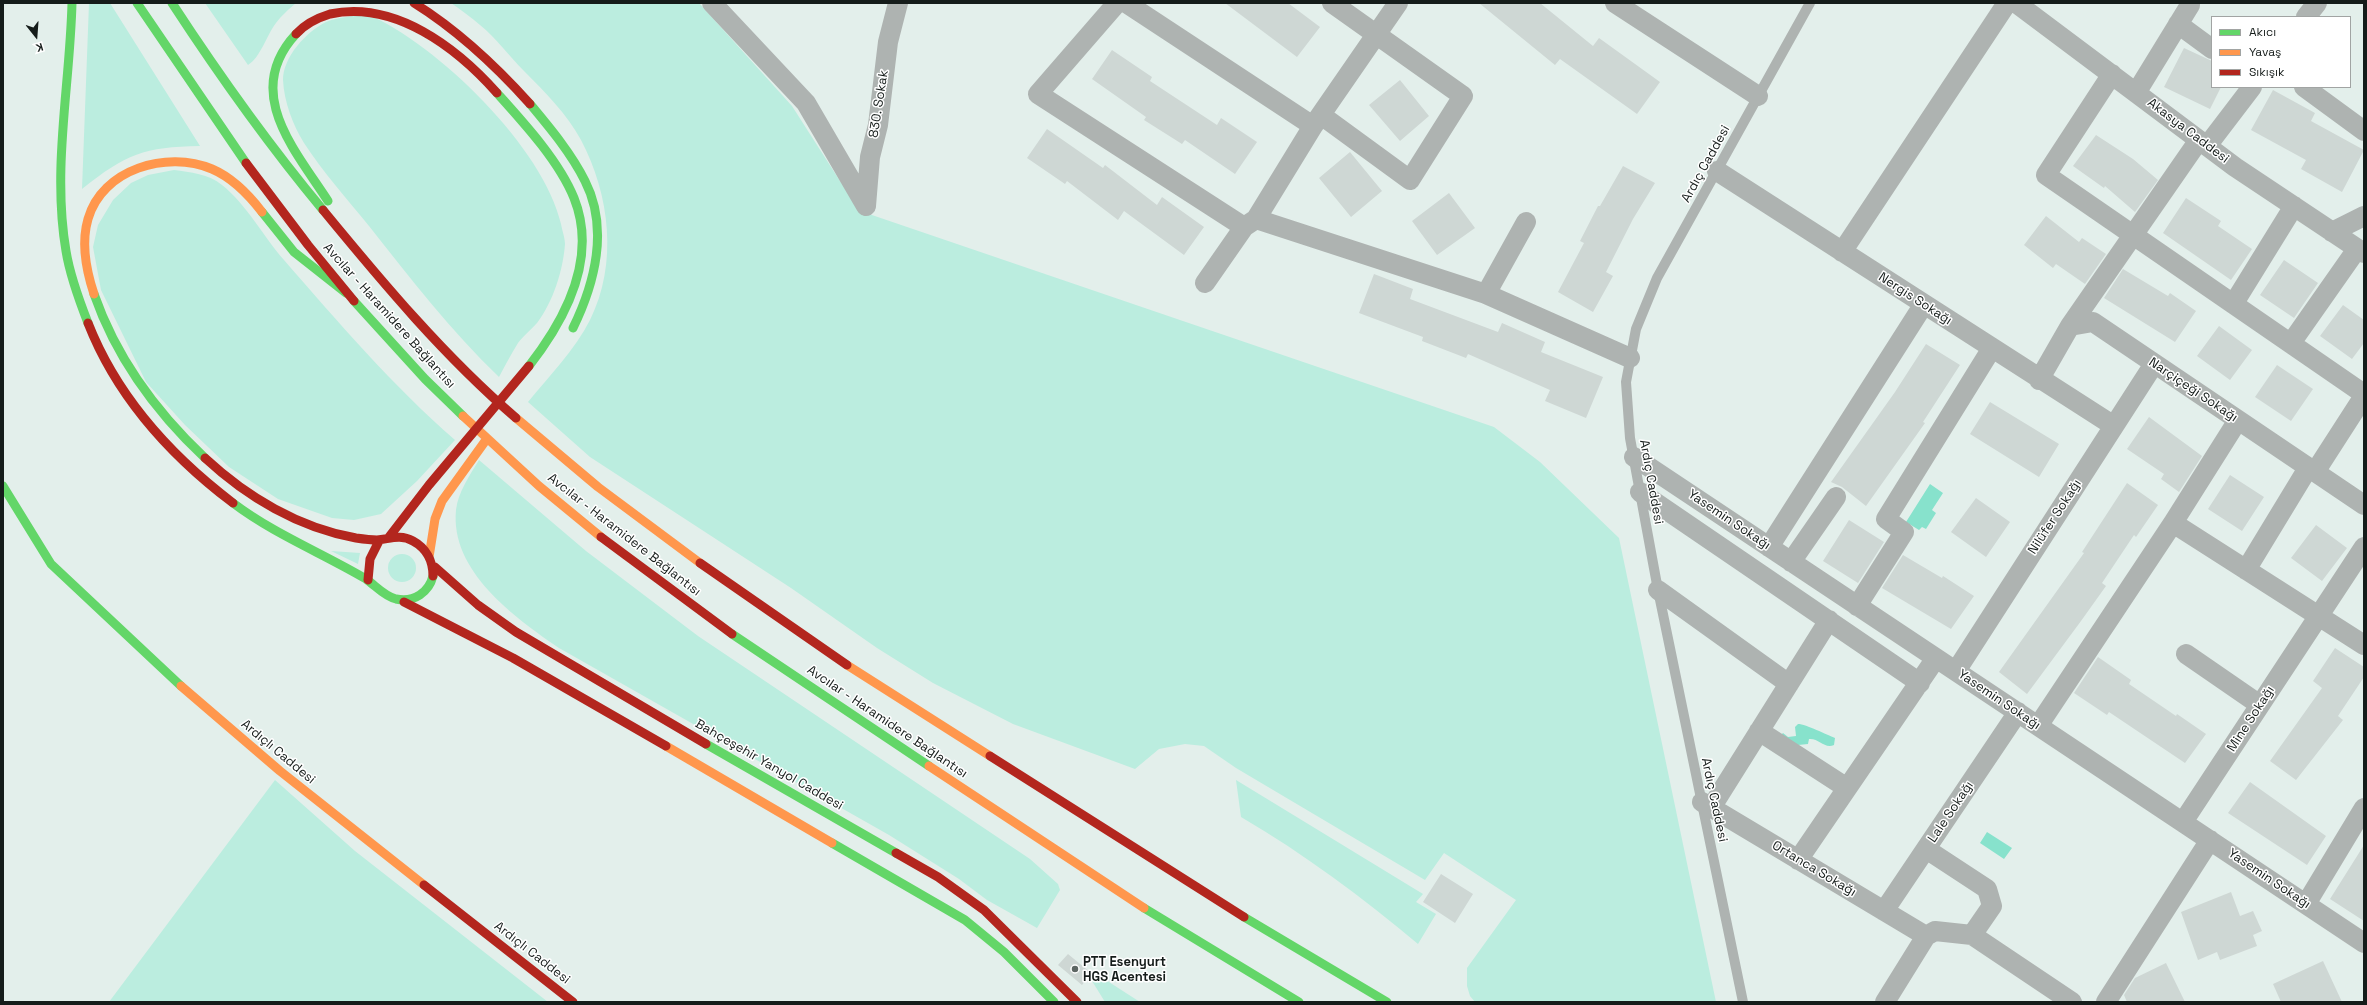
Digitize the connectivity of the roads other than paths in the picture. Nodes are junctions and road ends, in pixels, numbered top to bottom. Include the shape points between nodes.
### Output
1 (72, 3) edge
2 (137, 3) edge
3 (172, 3) edge
4 (414, 3) edge
5 (712, 3) edge
6 (898, 3) edge
7 (1117, 3) edge
8 (1126, 3) edge
9 (1332, 3) edge
10 (1398, 3) edge
11 (1615, 3) edge
12 (1810, 3) edge
13 (2007, 3) edge
14 (2016, 3) edge
15 (2190, 3) edge
16 (2317, 3) edge
17 (2307, 16) edge
18 (2178, 24) junction
19 (1378, 33) junction
20 (2211, 48) edge
21 (2112, 74) junction
22 (2251, 88) edge
23 (2306, 88) edge
24 (2136, 93) junction
25 (1758, 96) junction
26 (1317, 121) junction
27 (2360, 122) edge
28 (2203, 143) junction
29 (1717, 171) junction
30 (2294, 206) junction
31 (2364, 216) edge
32 (1526, 222) dead end
33 (1250, 223) junction
34 (2332, 232) junction
35 (2133, 234) junction
36 (347, 240) junction
37 (2361, 251) edge
38 (1842, 252) junction
39 (1205, 283) dead end
40 (346, 293) junction
41 (1486, 294) junction
42 (2234, 303) junction
43 (1924, 304) junction
44 (2070, 326) junction
45 (569, 334) dead end
46 (2291, 343) junction
47 (1992, 348) junction
48 (1630, 358) junction
49 (2154, 364) junction
50 (2039, 380) junction
51 (2364, 395) edge
52 (513, 406) dead end
53 (503, 419) dead end
54 (2238, 420) junction
55 (2114, 426) junction
56 (493, 431) dead end
57 (1634, 457) junction
58 (2312, 470) junction
59 (3, 486) edge
60 (1640, 492) junction
61 (1836, 497) dead end
62 (2364, 505) edge
63 (2173, 523) junction
64 (389, 537) junction
65 (379, 540) junction
66 (1769, 547) junction
67 (2364, 547) edge
68 (429, 557) junction
69 (1791, 562) junction
70 (434, 567) junction
71 (2246, 570) junction
72 (368, 580) junction
73 (1658, 590) junction
74 (404, 602) junction
75 (1857, 606) junction
76 (2318, 616) junction
77 (1829, 620) junction
78 (2364, 645) edge
79 (2186, 654) dead end
80 (1936, 658) junction
81 (1956, 671) junction
82 (1920, 682) junction
83 (1789, 684) junction
84 (2260, 705) junction
85 (2018, 712) junction
86 (2038, 726) junction
87 (1759, 731) junction
88 (1847, 788) junction
89 (1706, 805) junction
90 (2364, 808) edge
91 (2183, 822) junction
92 (2210, 840) junction
93 (1926, 849) junction
94 (1798, 860) junction
95 (2306, 904) junction
96 (1884, 911) junction
97 (1972, 935) junction
98 (1926, 936) junction
99 (2364, 942) edge
100 (573, 1002) edge
101 (1054, 1002) edge
102 (1077, 1002) edge
103 (1299, 1002) edge
104 (1387, 1002) edge
105 (1742, 1002) edge
106 (1885, 1002) edge
107 (2072, 1002) edge
108 (2106, 1002) edge

1 - 72 main road via 61,163 61,207 71,276 85,320 100,352 137,410 210,485 266,524 347,571
2 - 40 main road, Avcılar - Haramidere Bağlantısı via 239,153
3 - 36 main road, Avcılar - Haramidere Bağlantısı via 251,121
4 - 45 main road via 430,11 499,71 530,103 584,178 594,210 597,245 594,275 585,305
5 - 6 street, 830. Sokak via 806,103 866,206 870,157 878,125 888,42
7 - 33 street via 1038,94
8 - 26 street
9 - 19 street
10 - 19 street
11 - 25 street
12 - 25 lane, Ardıç Caddesi
13 - 38 street
14 - 21 street, Akasya Caddesi
15 - 18 street
16 - 17 street
18 - 20 street
18 - 24 street
19 - 26 street
19 - 26 street via 1463,96 1410,180
21 - 24 street, Akasya Caddesi
21 - 35 street via 2046,175
22 - 28 street
23 - 27 street
24 - 28 street, Akasya Caddesi
25 - 29 lane, Ardıç Caddesi
26 - 33 street
28 - 30 street, Akasya Caddesi
28 - 35 street
29 - 38 street, Nergis Sokağı
29 - 48 lane, Ardıç Caddesi via 1657,278 1636,329
30 - 34 street, Akasya Caddesi
30 - 42 street
31 - 34 street
32 - 41 street
33 - 39 street
33 - 41 street
34 - 37 street, Akasya Caddesi
35 - 42 street
35 - 44 street
36 - 64 main road via 328,200 280,125 272,85 275,64 282,46 295,29 314,14 335,6 357,4 381,8 408,19 456,53 490,84 560,173 575,200 582,254 570,302 537,356 410,507
36 - 104 main road, Avcılar - Haramidere Bağlantısı via 427,332 491,396 668,541 866,678 1246,918
37 - 46 street
38 - 43 street, Nergis Sokağı
40 - 65 main road via 312,270 285,243 245,192 211,167 187,161 158,163 138,168 107,188 96,200 88,221 86,262 95,299 108,333 140,385 176,428 214,466 247,492 286,514 318,529
40 - 103 main road, Avcılar - Haramidere Bağlantısı via 427,381 522,470 587,525 694,608 1025,831 1217,954
41 - 48 street
42 - 46 street
43 - 47 street, Nergis Sokağı
43 - 66 street
44 - 49 street, Narçiçeği Sokağı via 2093,322
44 - 50 street
46 - 51 street
47 - 50 street, Nergis Sokağı
47 - 75 street via 1886,520 1904,532
48 - 57 lane, Ardıç Caddesi via 1626,382
49 - 54 street, Narçiçeği Sokağı
49 - 55 street, Nilüfer Sokağı
50 - 55 street, Nergis Sokağı
51 - 58 street
52 - 53 main road
54 - 58 street, Narçiçeği Sokağı
54 - 63 street
55 - 81 street, Nilüfer Sokağı
56 - 68 main road via 453,482 442,501 435,518
57 - 60 lane, Ardıç Caddesi
57 - 66 street, Yasemin Sokağı
58 - 62 street, Narçiçeği Sokağı
58 - 71 street
59 - 100 main road, Ardıçlı Caddesi via 51,564 160,668 280,771
60 - 73 lane, Ardıç Caddesi
60 - 77 street, Yasemin Sokağı
61 - 69 street
63 - 71 street
63 - 86 street
64 - 65 main road
64 - 68 main road via 400,536 417,543
65 - 72 main road via 373,548
66 - 69 street, Yasemin Sokağı
67 - 76 street
68 - 70 main road
69 - 75 street, Yasemin Sokağı
70 - 74 main road via 429,586 422,594
70 - 102 main road, Bahçeşehir Yanyol Caddesi via 478,605 516,632 938,877 984,910
71 - 76 street
72 - 74 main road via 394,599
73 - 83 street
73 - 89 lane, Ardıç Caddesi
74 - 101 main road via 513,658 965,920 1004,952
75 - 80 street, Yasemin Sokağı
76 - 78 street
76 - 84 street, Mine Sokağı
77 - 82 street, Yasemin Sokağı
77 - 83 street
79 - 84 street
80 - 81 street, Yasemin Sokağı
80 - 82 street
81 - 85 street, Yasemin Sokağı
82 - 88 street
83 - 87 street
84 - 91 street, Mine Sokağı
85 - 86 street, Yasemin Sokağı
85 - 93 street, Lale Sokağı
86 - 91 street, Yasemin Sokağı
87 - 88 street
87 - 89 street
88 - 94 street
89 - 94 street, Ortanca Sokağı
89 - 105 lane, Ardıç Caddesi
90 - 95 street
91 - 92 street, Yasemin Sokağı
92 - 95 street, Yasemin Sokağı
92 - 108 street
93 - 96 street, Lale Sokağı
93 - 97 street via 1987,889 1992,906
94 - 96 street, Ortanca Sokağı
95 - 99 street, Yasemin Sokağı
96 - 98 street, Ortanca Sokağı
97 - 98 street via 1934,931
97 - 107 street
98 - 106 street

